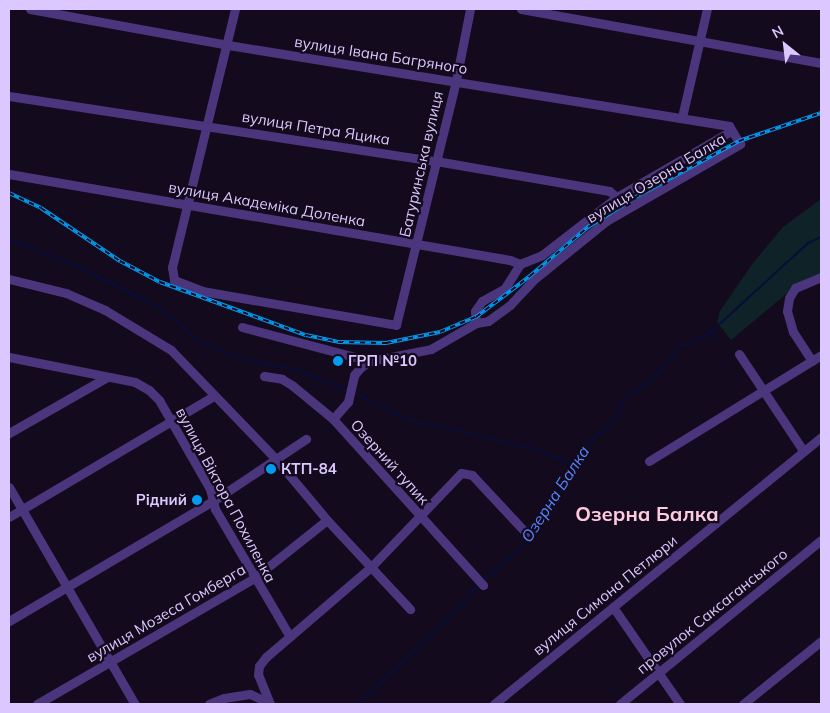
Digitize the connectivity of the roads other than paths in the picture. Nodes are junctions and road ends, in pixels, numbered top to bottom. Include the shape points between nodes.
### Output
1 (30, 9) edge
2 (235, 9) edge
3 (470, 9) edge
4 (521, 9) edge
5 (707, 9) edge
6 (699, 40) junction
7 (228, 45) junction
8 (821, 63) edge
9 (456, 80) junction
10 (9, 96) edge
11 (682, 118) junction
12 (715, 123) junction
13 (209, 125) junction
14 (728, 126) junction
15 (711, 141) junction
16 (436, 161) junction
17 (9, 174) edge
18 (616, 197) junction
19 (190, 204) junction
20 (417, 244) junction
21 (520, 264) junction
22 (821, 277) edge
23 (9, 279) edge
24 (476, 322) junction
25 (242, 327) dead end
26 (739, 354) dead end
27 (821, 355) edge
28 (9, 357) edge
29 (370, 361) junction
30 (812, 361) junction
31 (264, 376) dead end
32 (107, 377) junction
33 (763, 392) junction
34 (214, 396) junction
35 (333, 419) junction
36 (171, 422) junction
37 (9, 434) edge
38 (821, 437) edge
39 (306, 440) dead end
40 (802, 450) junction
41 (275, 458) junction
42 (649, 461) dead end
43 (9, 487) edge
44 (213, 501) junction
45 (22, 509) junction
46 (419, 516) junction
47 (9, 517) edge
48 (327, 520) junction
49 (526, 533) dead end
50 (821, 540) edge
51 (371, 567) junction
52 (254, 578) junction
53 (480, 582) dead end
54 (66, 586) junction
55 (613, 607) junction
56 (410, 609) dead end
57 (9, 621) edge
58 (290, 637) junction
59 (821, 641) edge
60 (109, 662) junction
61 (659, 672) junction
62 (37, 704) edge
63 (135, 704) edge
64 (209, 704) edge
65 (269, 704) edge
66 (494, 704) edge
67 (620, 704) edge
68 (680, 704) edge
69 (743, 704) edge

1 - 7 street, вулиця Івана Багряного
2 - 7 street
3 - 9 street, Батуринська вулиця
4 - 6 street
5 - 6 street
6 - 8 street
6 - 11 street
7 - 9 street, вулиця Івана Багряного
7 - 13 street
9 - 11 street, вулиця Івана Багряного
9 - 16 street, Батуринська вулиця
10 - 13 street, вулиця Петра Яцика
11 - 12 street, вулиця Івана Багряного
12 - 14 street, вулиця Івана Багряного
12 - 15 street
13 - 16 street, вулиця Петра Яцика
13 - 19 street
14 - 15 street via 728,132
14 - 24 street, вулиця Озерна Балка via 740,144 606,221 532,281 510,305 488,321
15 - 18 street
16 - 18 street, вулиця Петра Яцика via 609,191
16 - 20 street, Батуринська вулиця
17 - 19 street, вулиця Академіка Доленка
18 - 21 street via 542,255
19 - 20 street, вулиця Академіка Доленка
19 - 20 street, Батуринська вулиця via 172,267 174,280 202,291 396,325
20 - 21 street, вулиця Академіка Доленка
21 - 24 street via 505,288 482,301 474,310
22 - 30 street via 795,288 787,311 793,332
23 - 34 street via 66,293 105,310 171,350
24 - 29 street, вулиця Озерна Балка via 431,350
25 - 29 street
26 - 33 street
27 - 30 street
28 - 32 street, вулиця Віктора Похиленка
29 - 35 street via 354,375 348,402
30 - 33 street
31 - 35 street, Озерний тупик via 288,382
32 - 36 street, вулиця Віктора Похиленка via 135,382 149,390
32 - 37 street
33 - 40 street
33 - 42 street
34 - 36 street
34 - 41 street
35 - 46 street, Озерний тупик
36 - 44 street, вулиця Віктора Похиленка via 210,489
36 - 45 street
38 - 40 street, вулиця Симона Петлюри
39 - 41 street
40 - 55 street, вулиця Симона Петлюри
41 - 44 street
41 - 48 street
43 - 45 street
44 - 52 street, вулиця Віктора Похиленка
44 - 54 street
45 - 47 street
45 - 54 street
46 - 49 street via 461,473 467,471
46 - 51 street
46 - 53 street, Озерний тупик
48 - 51 street
48 - 52 street, вулиця Мозеса Гомберга
50 - 61 street, провулок Саксаганського
51 - 56 street
51 - 58 street
52 - 58 street, вулиця Віктора Похиленка
52 - 60 street, вулиця Мозеса Гомберга
54 - 57 street
54 - 60 street
55 - 61 street
55 - 66 street, вулиця Симона Петлюри
58 - 65 street via 259,666 258,675
59 - 69 street
60 - 62 street, вулиця Мозеса Гомберга
60 - 63 street
61 - 67 street, провулок Саксаганського
61 - 68 street
64 - 65 street via 250,694

